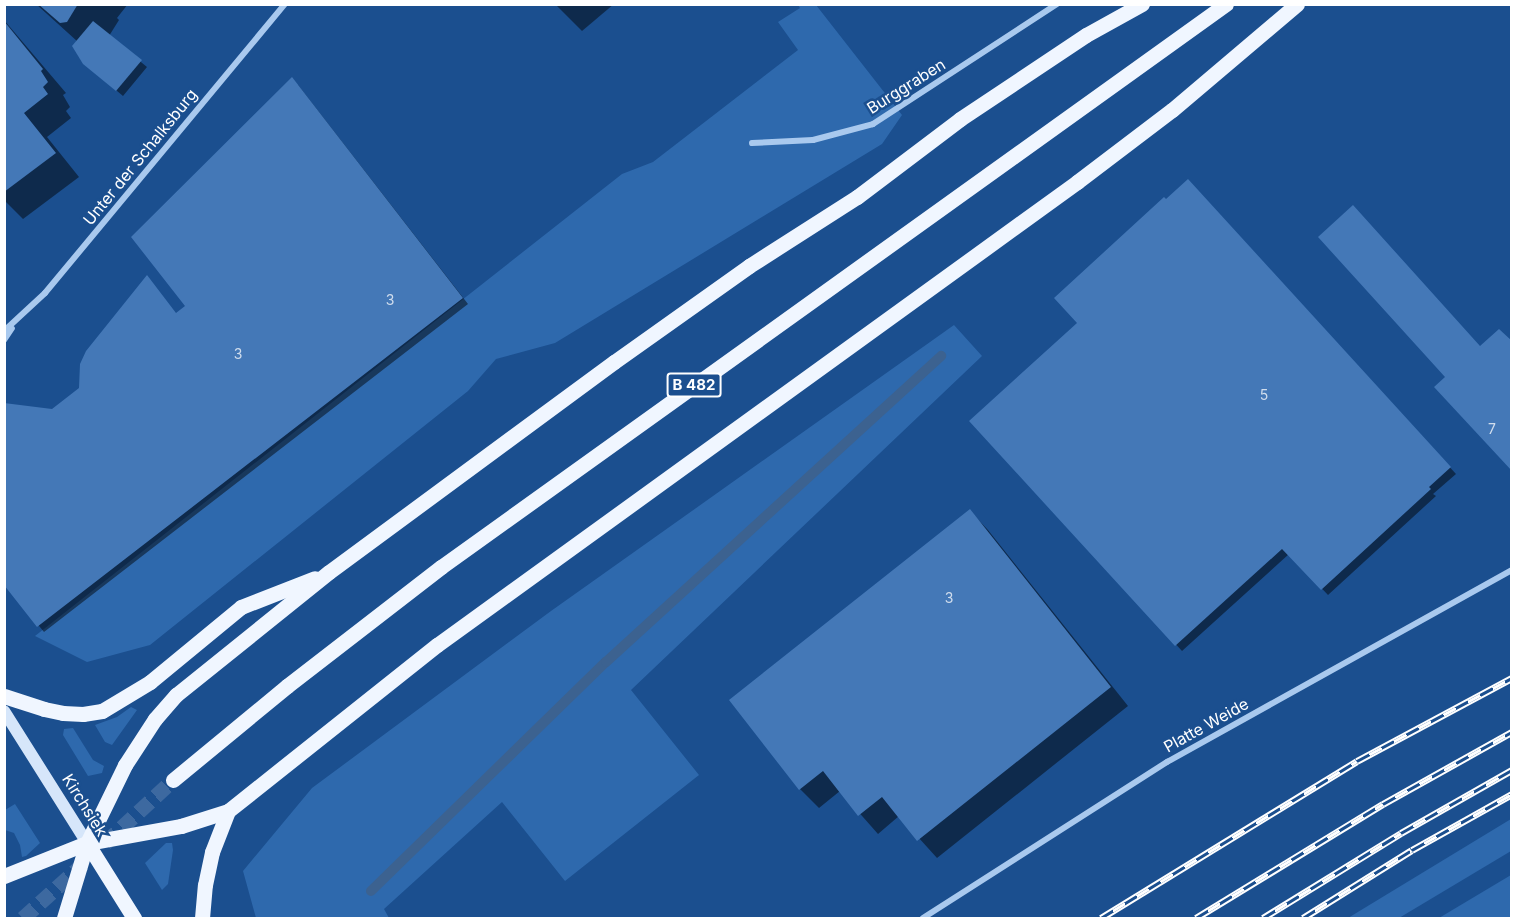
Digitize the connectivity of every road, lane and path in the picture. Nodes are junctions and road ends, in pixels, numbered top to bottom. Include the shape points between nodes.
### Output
1 (285, 4) edge
2 (1057, 4) edge
3 (1142, 4) edge
4 (1226, 4) edge
5 (1298, 4) edge
6 (752, 143) dead end
7 (14, 324) junction
8 (4, 331) edge
9 (4, 340) edge
10 (1512, 570) edge
11 (329, 572) junction
12 (4, 696) edge
13 (4, 711) edge
14 (173, 780) tunnel mouth
15 (228, 811) junction
16 (87, 843) junction
17 (4, 876) edge
18 (64, 918) edge
19 (134, 918) edge
20 (202, 918) edge
21 (923, 918) edge

1 - 7 street, Unter der Schalksburg via 45,293
2 - 6 street, Burggraben via 873,124 813,140
3 - 11 main road via 1086,35 960,119 857,197 749,266
4 - 14 main road, B 482 via 441,567
5 - 15 main road via 1172,110 1086,175 437,645
7 - 8 street, Unter der Schalksburg
7 - 9 street, Unter der Schalksburg
10 - 21 street, Platte Weide via 1167,762
11 - 12 main road via 241,607 150,682 102,711 63,713
11 - 16 main road via 176,695 154,719 125,765
13 - 16 main road, Kirchsiek
15 - 16 main road via 181,826
15 - 20 main road via 212,852
16 - 17 main road
16 - 18 main road
16 - 19 main road, Kirchsiek

